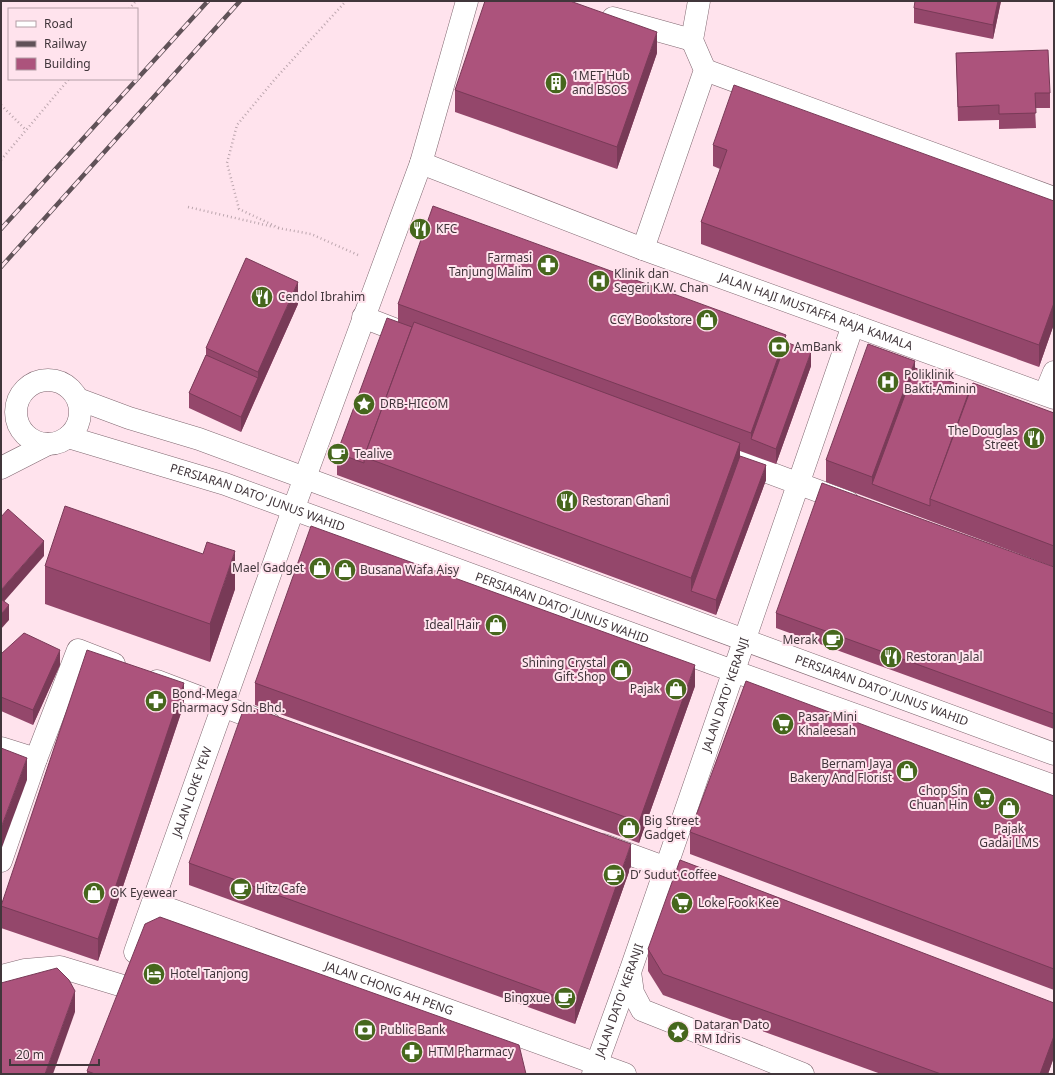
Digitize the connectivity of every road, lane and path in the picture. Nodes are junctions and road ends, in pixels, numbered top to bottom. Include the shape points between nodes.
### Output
1 (346, 1) edge
2 (467, 1) edge
3 (699, 1) edge
4 (596, 13) edge
5 (692, 40) junction
6 (705, 70) junction
7 (68, 80) edge
8 (1, 105) edge
9 (26, 130) junction
10 (1, 160) edge
11 (421, 163) junction
12 (1054, 198) edge
13 (188, 207) dead end
14 (279, 228) junction
15 (643, 249) junction
16 (382, 265) junction
17 (363, 317) junction
18 (853, 325) junction
19 (429, 343) edge
20 (1054, 372) edge
21 (1050, 396) edge
22 (20, 397) junction
23 (78, 399) junction
24 (1, 418) edge
25 (58, 440) junction
26 (717, 453) edge
27 (1, 468) edge
28 (305, 478) junction
29 (798, 484) junction
30 (864, 507) edge
31 (293, 510) junction
32 (744, 639) junction
33 (733, 671) junction
34 (223, 707) junction
35 (290, 731) edge
36 (1, 748) edge
37 (1054, 754) edge
38 (36, 759) junction
39 (1054, 786) edge
40 (582, 837) edge
41 (1, 861) edge
42 (665, 867) junction
43 (725, 889) edge
44 (153, 903) junction
45 (630, 972) junction
46 (1, 976) edge
47 (123, 986) junction
48 (115, 1008) edge
49 (595, 1069) edge
50 (625, 1074) edge
51 (803, 1074) edge

1 - 14 path via 237,125 227,163 239,209
2 - 11 street, JALAN LOKE YEW
3 - 5 street
4 - 5 street
5 - 6 street
6 - 12 street
6 - 15 street
7 - 9 path
8 - 9 path
9 - 10 path
11 - 15 street, JALAN HAJI MUSTAFFA RAJA KAMALA
11 - 16 street, JALAN LOKE YEW
13 - 14 path
14 - 16 path via 311,234
15 - 18 street, JALAN HAJI MUSTAFFA RAJA KAMALA
16 - 17 street, JALAN LOKE YEW
17 - 19 street
17 - 28 street, JALAN LOKE YEW
18 - 21 street, JALAN HAJI MUSTAFFA RAJA KAMALA
18 - 29 street, JALAN DATO' KERANJI
20 - 21 street
22 - 23 street via 34,383 55,380 64,384
22 - 24 street
22 - 25 street via 17,418 28,436 38,442
23 - 25 street via 79,420 75,429
23 - 28 street, PERSIARAN DATO' JUNUS WAHID
25 - 27 street
25 - 31 street, PERSIARAN DATO' JUNUS WAHID via 225,484
26 - 29 street
28 - 31 street, JALAN LOKE YEW
28 - 32 street, PERSIARAN DATO' JUNUS WAHID
29 - 30 street
29 - 32 street, JALAN DATO' KERANJI
31 - 33 street, PERSIARAN DATO' JUNUS WAHID
31 - 34 street, JALAN LOKE YEW
32 - 33 street, JALAN DATO' KERANJI
32 - 37 street, PERSIARAN DATO' JUNUS WAHID
33 - 39 street, PERSIARAN DATO' JUNUS WAHID
33 - 42 street, JALAN DATO' KERANJI
34 - 35 street
34 - 38 street via 78,650
34 - 44 street, JALAN LOKE YEW
36 - 38 street
38 - 41 street
40 - 42 street
42 - 43 street
42 - 45 street, JALAN DATO' KERANJI
44 - 47 street, JALAN LOKE YEW
44 - 49 street, JALAN CHONG AH PENG
45 - 49 street, JALAN DATO' KERANJI
45 - 51 street via 633,993 642,1010
46 - 47 street via 25,970 60,967
47 - 48 street, JALAN LOKE YEW
49 - 50 street, JALAN CHONG AH PENG

